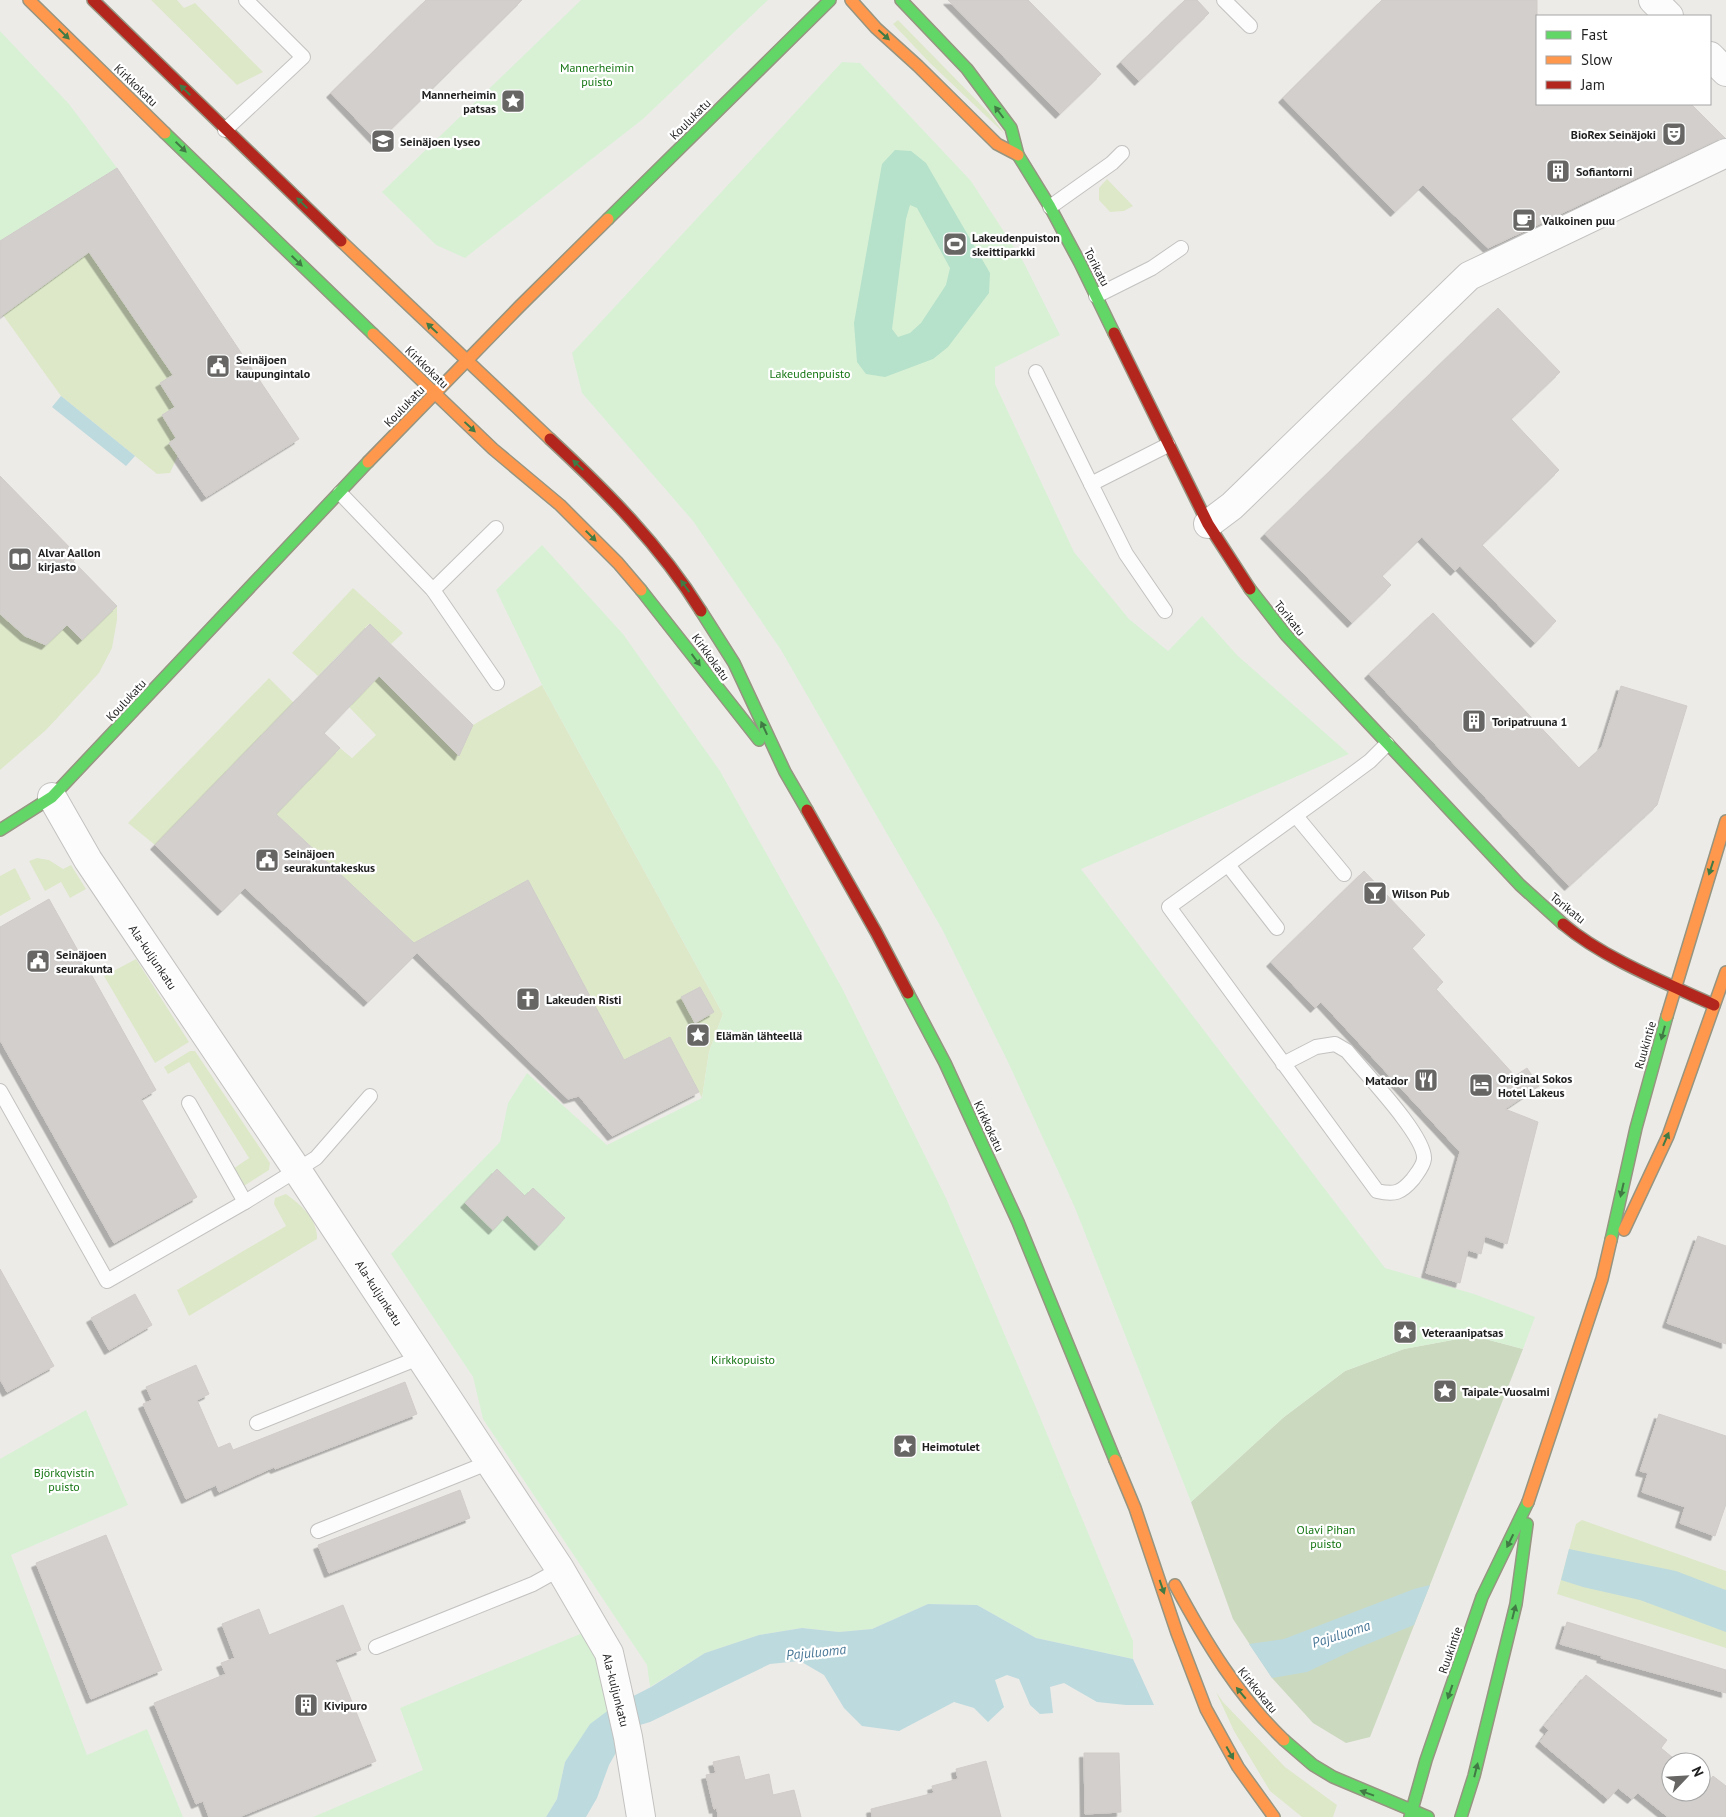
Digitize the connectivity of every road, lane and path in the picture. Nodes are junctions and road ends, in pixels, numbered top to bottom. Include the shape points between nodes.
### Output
1 (29, 0) edge
2 (93, 0) edge
3 (246, 0) edge
4 (830, 0) edge
5 (851, 0) edge
6 (901, 0) edge
7 (1224, 0) edge
8 (1654, 0) edge
9 (1668, 15) edge
10 (1250, 26) dead end
11 (1711, 57) edge
12 (1726, 72) edge
13 (225, 130) junction
14 (1122, 153) dead end
15 (1726, 153) edge
16 (1018, 155) junction
17 (1050, 207) junction
18 (1181, 248) dead end
19 (1096, 296) junction
20 (468, 361) junction
21 (1036, 372) dead end
22 (435, 394) junction
23 (1168, 445) junction
24 (1091, 484) junction
25 (340, 493) junction
26 (1208, 524) junction
27 (496, 528) dead end
28 (433, 590) junction
29 (1165, 610) dead end
30 (497, 683) dead end
31 (1387, 744) junction
32 (785, 772) junction
33 (52, 797) junction
34 (1296, 816) junction
35 (1726, 821) edge
36 (0, 830) edge
37 (1228, 865) junction
38 (1344, 874) dead end
39 (1277, 928) dead end
40 (1726, 972) edge
41 (1675, 986) junction
42 (1720, 1008) edge
43 (1283, 1064) junction
44 (0, 1091) edge
45 (370, 1096) dead end
46 (189, 1103) dead end
47 (297, 1170) junction
48 (245, 1202) junction
49 (1602, 1279) junction
50 (421, 1357) junction
51 (257, 1423) dead end
52 (490, 1462) junction
53 (1531, 1497) junction
54 (1135, 1508) junction
55 (318, 1531) dead end
56 (560, 1569) junction
57 (376, 1647) dead end
58 (1411, 1813) edge
59 (641, 1817) edge
60 (1274, 1817) edge
61 (1428, 1817) edge
62 (1462, 1817) edge

1 -> 22 main road, Kirkkokatu
13 -> 2 main road, Kirkkokatu
3 - 13 lane via 303,57
4 - 20 main road, Koulukatu
5 -> 16 main road, Torikatu via 997,144
16 -> 6 main road, Torikatu via 1011,128 989,98 967,69
7 - 10 lane
8 - 9 street
11 - 12 street
20 -> 13 main road, Kirkkokatu
14 - 17 lane
15 - 26 street via 1469,276 1232,506
16 - 17 main road, Torikatu
17 - 19 main road, Torikatu
18 - 19 lane via 1152,268
19 - 23 main road, Torikatu
20 - 22 main road, Koulukatu
32 -> 20 main road, Kirkkokatu via 734,664 688,588 599,485
21 - 24 lane
22 - 25 main road, Koulukatu
22 -> 32 main road, Kirkkokatu via 493,449 560,505 618,562
23 - 24 lane
23 - 26 main road, Torikatu
24 - 29 lane via 1126,554
25 - 28 lane
25 - 33 main road, Koulukatu
26 - 31 main road, Torikatu via 1248,586 1286,635
27 - 28 lane
28 - 30 lane
31 - 34 lane via 1370,761
31 - 41 main road, Torikatu via 1520,885 1565,926 1620,960
32 - 54 main road, Kirkkokatu via 876,932 945,1063 1018,1222
33 - 36 main road, Koulukatu
33 - 47 street, Ala-kuljunkatu via 88,860
34 - 37 lane
34 - 38 lane
35 -> 41 main road, Ruukintie
37 - 39 lane
37 - 43 lane via 1169,907
40 - 42 main road, Ruukintie
41 - 42 main road, Torikatu
41 -> 49 main road, Ruukintie via 1636,1128
49 -> 42 main road, Ruukintie via 1668,1136
43 - 43 lane via 1377,1191 1391,1194 1405,1188 1420,1170 1424,1159 1422,1146 1412,1129 1347,1051 1335,1044 1316,1047
44 - 48 lane via 107,1281
45 - 47 lane via 316,1158
46 - 48 lane
47 - 48 lane
47 - 50 street, Ala-kuljunkatu
49 - 53 main road, Ruukintie
50 - 51 lane
50 - 52 street, Ala-kuljunkatu
52 - 55 lane
52 - 56 street, Ala-kuljunkatu
53 -> 58 main road, Ruukintie via 1482,1597
62 -> 53 main road, Ruukintie via 1516,1604
58 -> 54 main road, Kirkkokatu via 1318,1769 1274,1731 1235,1685 1196,1624
54 -> 60 main road, Kirkkokatu via 1206,1709 1238,1767
56 - 57 lane via 533,1584
56 - 59 street, Ala-kuljunkatu via 609,1653 628,1737
58 - 61 main road, Kirkkokatu

